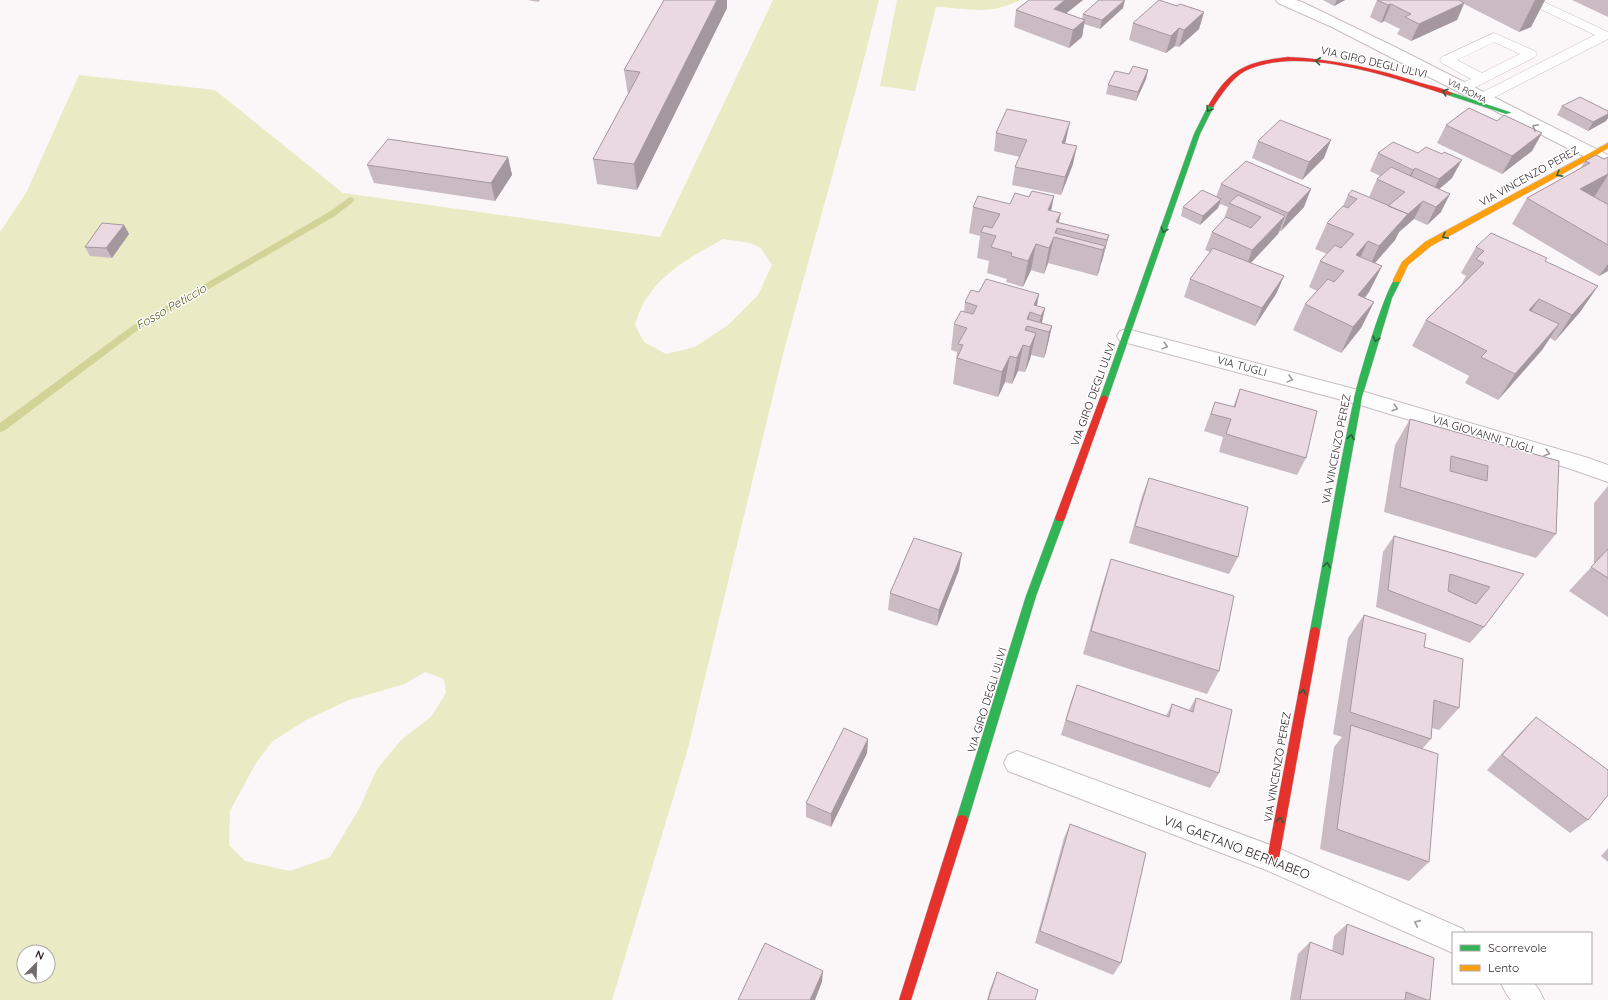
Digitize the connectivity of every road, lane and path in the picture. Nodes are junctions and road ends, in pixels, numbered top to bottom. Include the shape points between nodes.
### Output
1 (1283, 0) edge
2 (1540, 4) dead end
3 (1482, 79) junction
4 (1463, 88) junction
5 (1482, 98) junction
6 (1508, 113) junction
7 (1608, 145) edge
8 (1593, 155) junction
9 (1608, 162) edge
10 (1127, 336) junction
11 (1358, 397) junction
12 (1608, 474) edge
13 (1017, 764) dead end
14 (1273, 858) junction
15 (1452, 939) edge
16 (1517, 984) edge
17 (905, 1000) edge
18 (1529, 1000) edge

1 - 4 street, VIA ROMA
2 - 5 lane via 1605,35
3 - 3 lane via 1496,71 1530,54 1494,37 1447,60
3 - 4 lane
4 - 5 street, VIA ROMA
5 - 6 street, VIA ROMA
8 -> 6 street, VIA ROMA
6 -> 10 street, VIA GIRO DEGLI ULIVI via 1402,79 1326,62 1301,58 1268,60 1244,69 1229,80 1208,109 1197,134
7 - 8 street, VIA VINCENZO PEREZ
8 - 9 street, VIA ROMA
8 -> 11 street, VIA VINCENZO PEREZ via 1428,244 1405,264 1388,298
10 -> 11 street, VIA TUGLI
10 - 17 street, VIA GIRO DEGLI ULIVI via 1031,596
11 -> 12 street, VIA GIOVANNI TUGLI
14 -> 11 street, VIA VINCENZO PEREZ
13 - 14 street, VIA GAETANO BERNABEO
15 -> 14 street, VIA GAETANO BERNABEO
16 - 18 street

